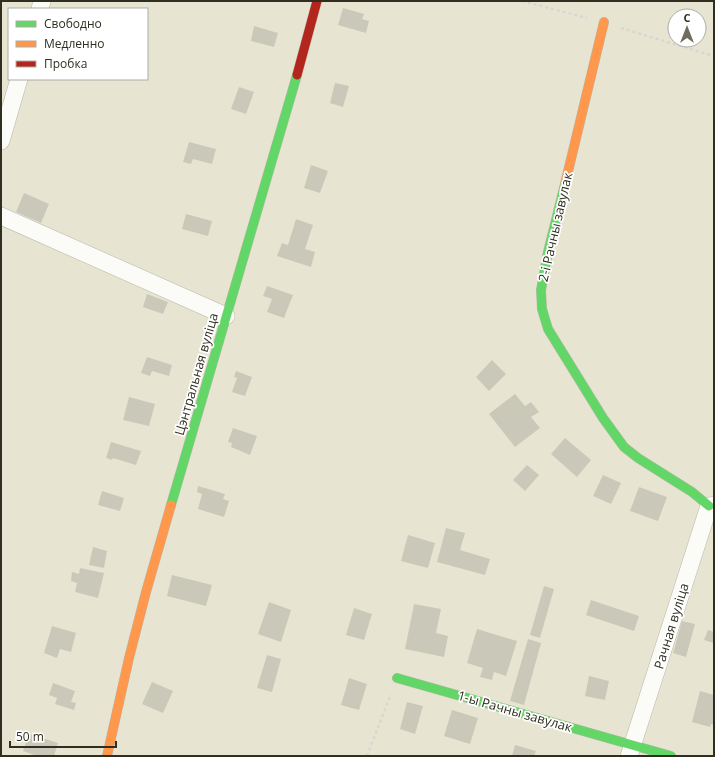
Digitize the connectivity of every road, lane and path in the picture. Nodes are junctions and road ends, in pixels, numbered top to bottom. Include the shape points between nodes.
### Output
1 (317, 1) edge
2 (604, 22) dead end
3 (19, 80) edge
4 (1, 141) edge
5 (1, 216) edge
6 (226, 316) junction
7 (711, 506) edge
8 (397, 678) joint
9 (631, 751) edge
10 (107, 756) edge
11 (366, 756) edge
12 (671, 756) edge

1 - 6 street, Цэнтральная вуліца
2 - 7 street, 2-і Рачны завулак via 548,252 541,290 542,309 548,329 624,447
3 - 4 street
5 - 6 street
6 - 10 street, Цэнтральная вуліца via 146,592
7 - 9 street, Рачная вуліца
8 - 9 street, 1-ы Рачны завулак via 513,710
8 - 11 path
9 - 12 street, 1-ы Рачны завулак

